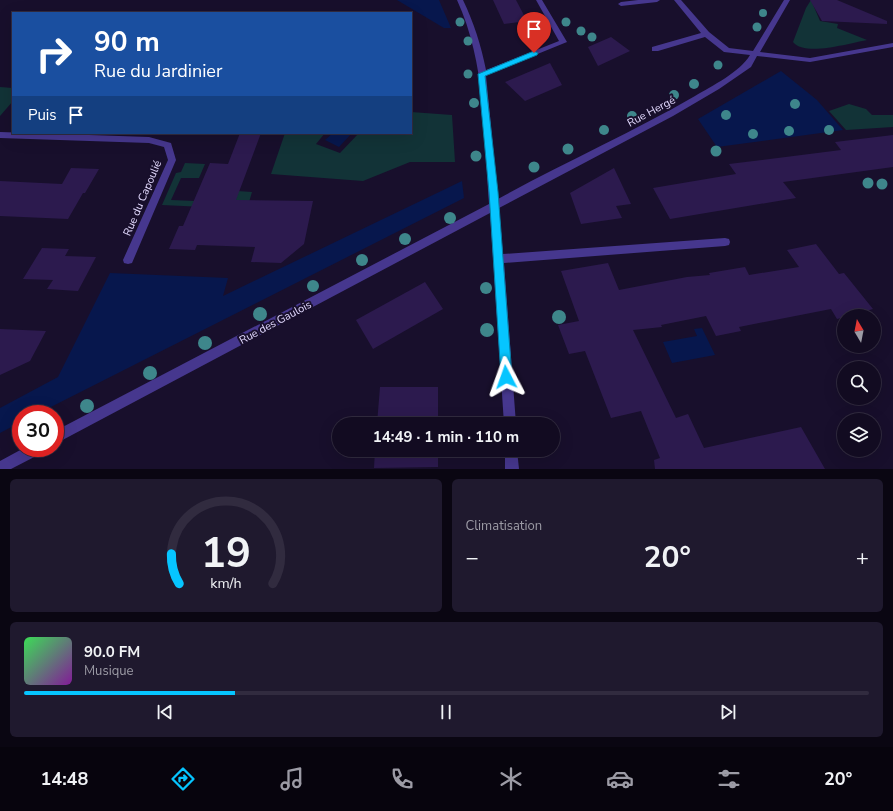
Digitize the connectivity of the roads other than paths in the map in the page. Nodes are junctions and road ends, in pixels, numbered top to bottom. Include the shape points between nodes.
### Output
1 (460, 0) edge
2 (539, 0) edge
3 (657, 0) edge
4 (677, 0) edge
5 (787, 0) edge
6 (622, 4) dead end
7 (706, 34) junction
8 (893, 45) edge
9 (655, 49) dead end
10 (754, 53) junction
11 (482, 74) junction
12 (0, 135) edge
13 (494, 205) junction
14 (725, 242) dead end
15 (499, 259) junction
16 (128, 260) dead end
17 (510, 417) edge
18 (64, 433) edge
19 (20, 457) edge
20 (511, 457) edge
21 (0, 468) edge
22 (512, 469) edge

1 - 11 street via 476,36
2 - 11 street via 563,42
3 - 6 street
4 - 7 street
5 - 10 street, Rue Hergé
7 - 9 street
7 - 10 street via 728,50
8 - 10 street via 810,60
10 - 13 street, Rue Hergé via 748,65 670,114
11 - 13 street
12 - 16 street, Rue du Capoulié via 149,140 168,145 172,160
13 - 15 street
13 - 18 street, Rue des Gaulois
14 - 15 street
15 - 17 street
19 - 21 street
20 - 22 street

